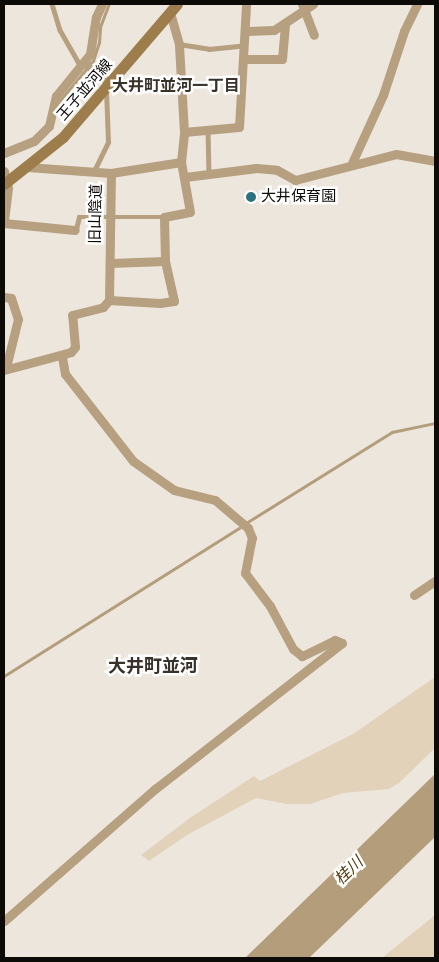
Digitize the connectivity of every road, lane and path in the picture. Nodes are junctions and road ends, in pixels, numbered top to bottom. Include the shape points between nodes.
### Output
1 (52, 4) edge
2 (102, 4) edge
3 (246, 4) edge
4 (312, 4) edge
5 (417, 4) edge
6 (303, 7) edge
7 (174, 8) edge
8 (285, 23) junction
9 (244, 30) junction
10 (314, 35) dead end
11 (179, 44) junction
12 (244, 45) junction
13 (245, 59) junction
14 (82, 63) junction
15 (182, 82) junction
16 (108, 86) junction
17 (208, 128) junction
18 (184, 132) junction
19 (4, 152) edge
20 (435, 161) edge
21 (181, 162) junction
22 (351, 165) junction
23 (27, 167) junction
24 (94, 171) junction
25 (110, 173) junction
26 (209, 174) junction
27 (185, 178) junction
28 (5, 179) edge
29 (164, 217) junction
30 (110, 218) junction
31 (75, 230) joint
32 (165, 261) junction
33 (110, 263) junction
34 (4, 297) edge
35 (109, 300) junction
36 (62, 357) junction
37 (5, 368) edge
38 (435, 581) edge
39 (414, 595) dead end
40 (4, 921) edge

1 - 14 lane via 60,30
2 - 14 street via 96,17 94,44
3 - 9 street
4 - 6 street
5 - 22 street via 404,31 383,95
6 - 8 street
6 - 10 street
7 - 11 street
7 - 16 main road, 王子並河線
8 - 9 street via 274,30
8 - 13 street via 282,59
9 - 12 street
11 - 12 lane via 209,49
11 - 15 street
12 - 13 street
13 - 17 street via 239,127
14 - 16 street
14 - 19 street via 56,96 44,134
15 - 16 lane via 150,89
15 - 18 street
16 - 23 main road, 王子並河線 via 63,137
16 - 24 lane via 108,142
17 - 18 street
17 - 26 lane
18 - 21 street
20 - 22 street via 401,154
21 - 25 street, 旧山陰道
21 - 27 street
22 - 26 street via 314,178 296,180 277,170 256,168
23 - 24 street
23 - 28 main road, 王子並河線
24 - 25 street
25 - 30 street, 旧山陰道
26 - 27 street
27 - 29 street via 185,196 190,212
28 - 31 street via 4,223
29 - 30 lane
29 - 32 street
30 - 31 lane via 79,217
30 - 33 street, 旧山陰道
32 - 33 street
32 - 35 street via 174,301
33 - 35 street, 旧山陰道
34 - 37 street via 11,298 18,318
35 - 36 street via 103,307 72,316 75,347
36 - 37 street
36 - 40 street via 65,374 133,461 174,490 215,500 248,528 252,538 245,573 270,606 293,649 302,656 335,640 342,642 155,789
38 - 39 street

